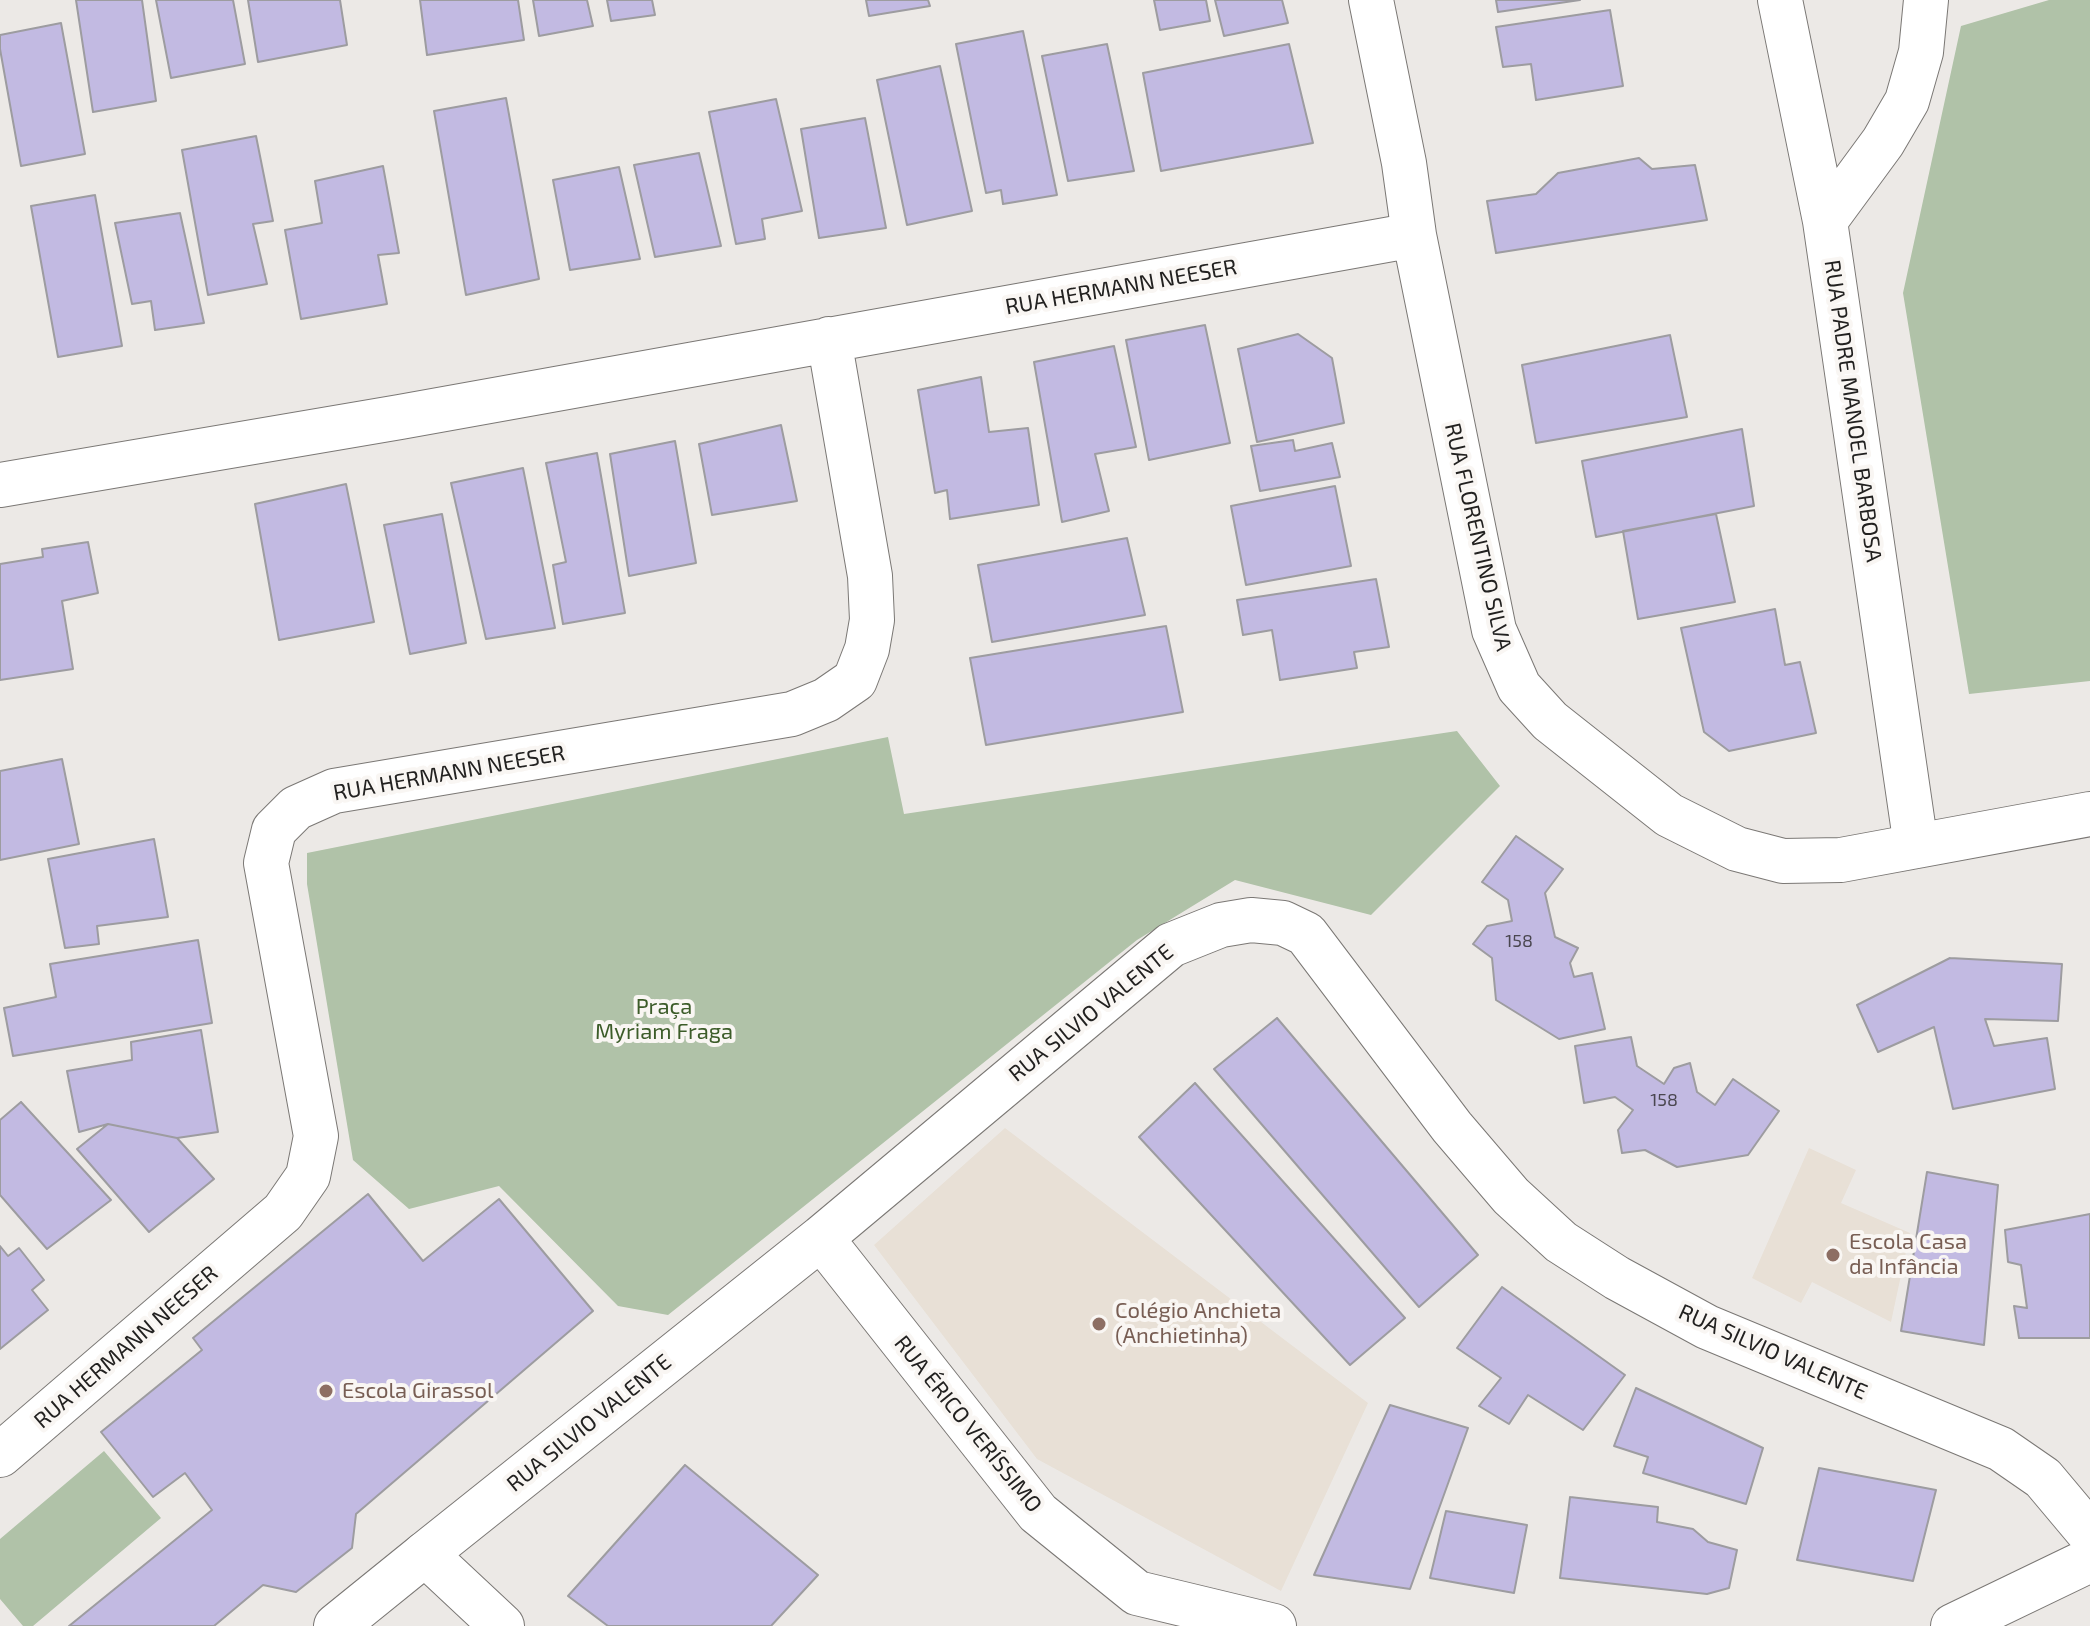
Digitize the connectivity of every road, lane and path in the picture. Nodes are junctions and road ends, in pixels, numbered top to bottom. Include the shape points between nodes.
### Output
1 (1371, 0) edge
2 (1780, 0) edge
3 (1926, 0) edge
4 (1825, 221) junction
5 (1414, 235) junction
6 (829, 339) junction
7 (0, 485) edge
8 (2090, 814) edge
9 (1916, 846) junction
10 (821, 1238) junction
11 (0, 1455) edge
12 (2090, 1534) edge
13 (425, 1554) junction
14 (2090, 1560) edge
15 (336, 1626) edge
16 (502, 1626) edge
17 (1274, 1626) edge
18 (1953, 1626) edge

1 - 5 street, RUA FLORENTINO SILVA
2 - 4 street, RUA PADRE MANOEL BARBOSA
3 - 4 street via 1921,52 1907,101
4 - 9 street, RUA PADRE MANOEL BARBOSA
5 - 6 street, RUA HERMANN NEESER
5 - 9 street, RUA FLORENTINO SILVA via 1494,630 1519,687 1550,721 1669,815 1737,849 1783,861 1812,861
6 - 7 street, RUA HERMANN NEESER
6 - 11 street, RUA HERMANN NEESER via 870,576 872,620 855,680 792,714 334,791 296,808 274,830 266,863 316,1136 308,1176 283,1212
8 - 9 street, RUA FLORENTINO SILVA
10 - 12 street, RUA SILVIO VALENTE via 1171,945 1221,925 1251,920 1283,923 1306,934 1452,1127 1511,1196 1561,1242 1707,1327 2001,1449 2043,1478
10 - 13 street, RUA SILVIO VALENTE
10 - 17 street, RUA ÉRICO VERÍSSIMO via 1038,1513 1137,1593
13 - 15 street, RUA SILVIO VALENTE
13 - 16 street
14 - 18 street

